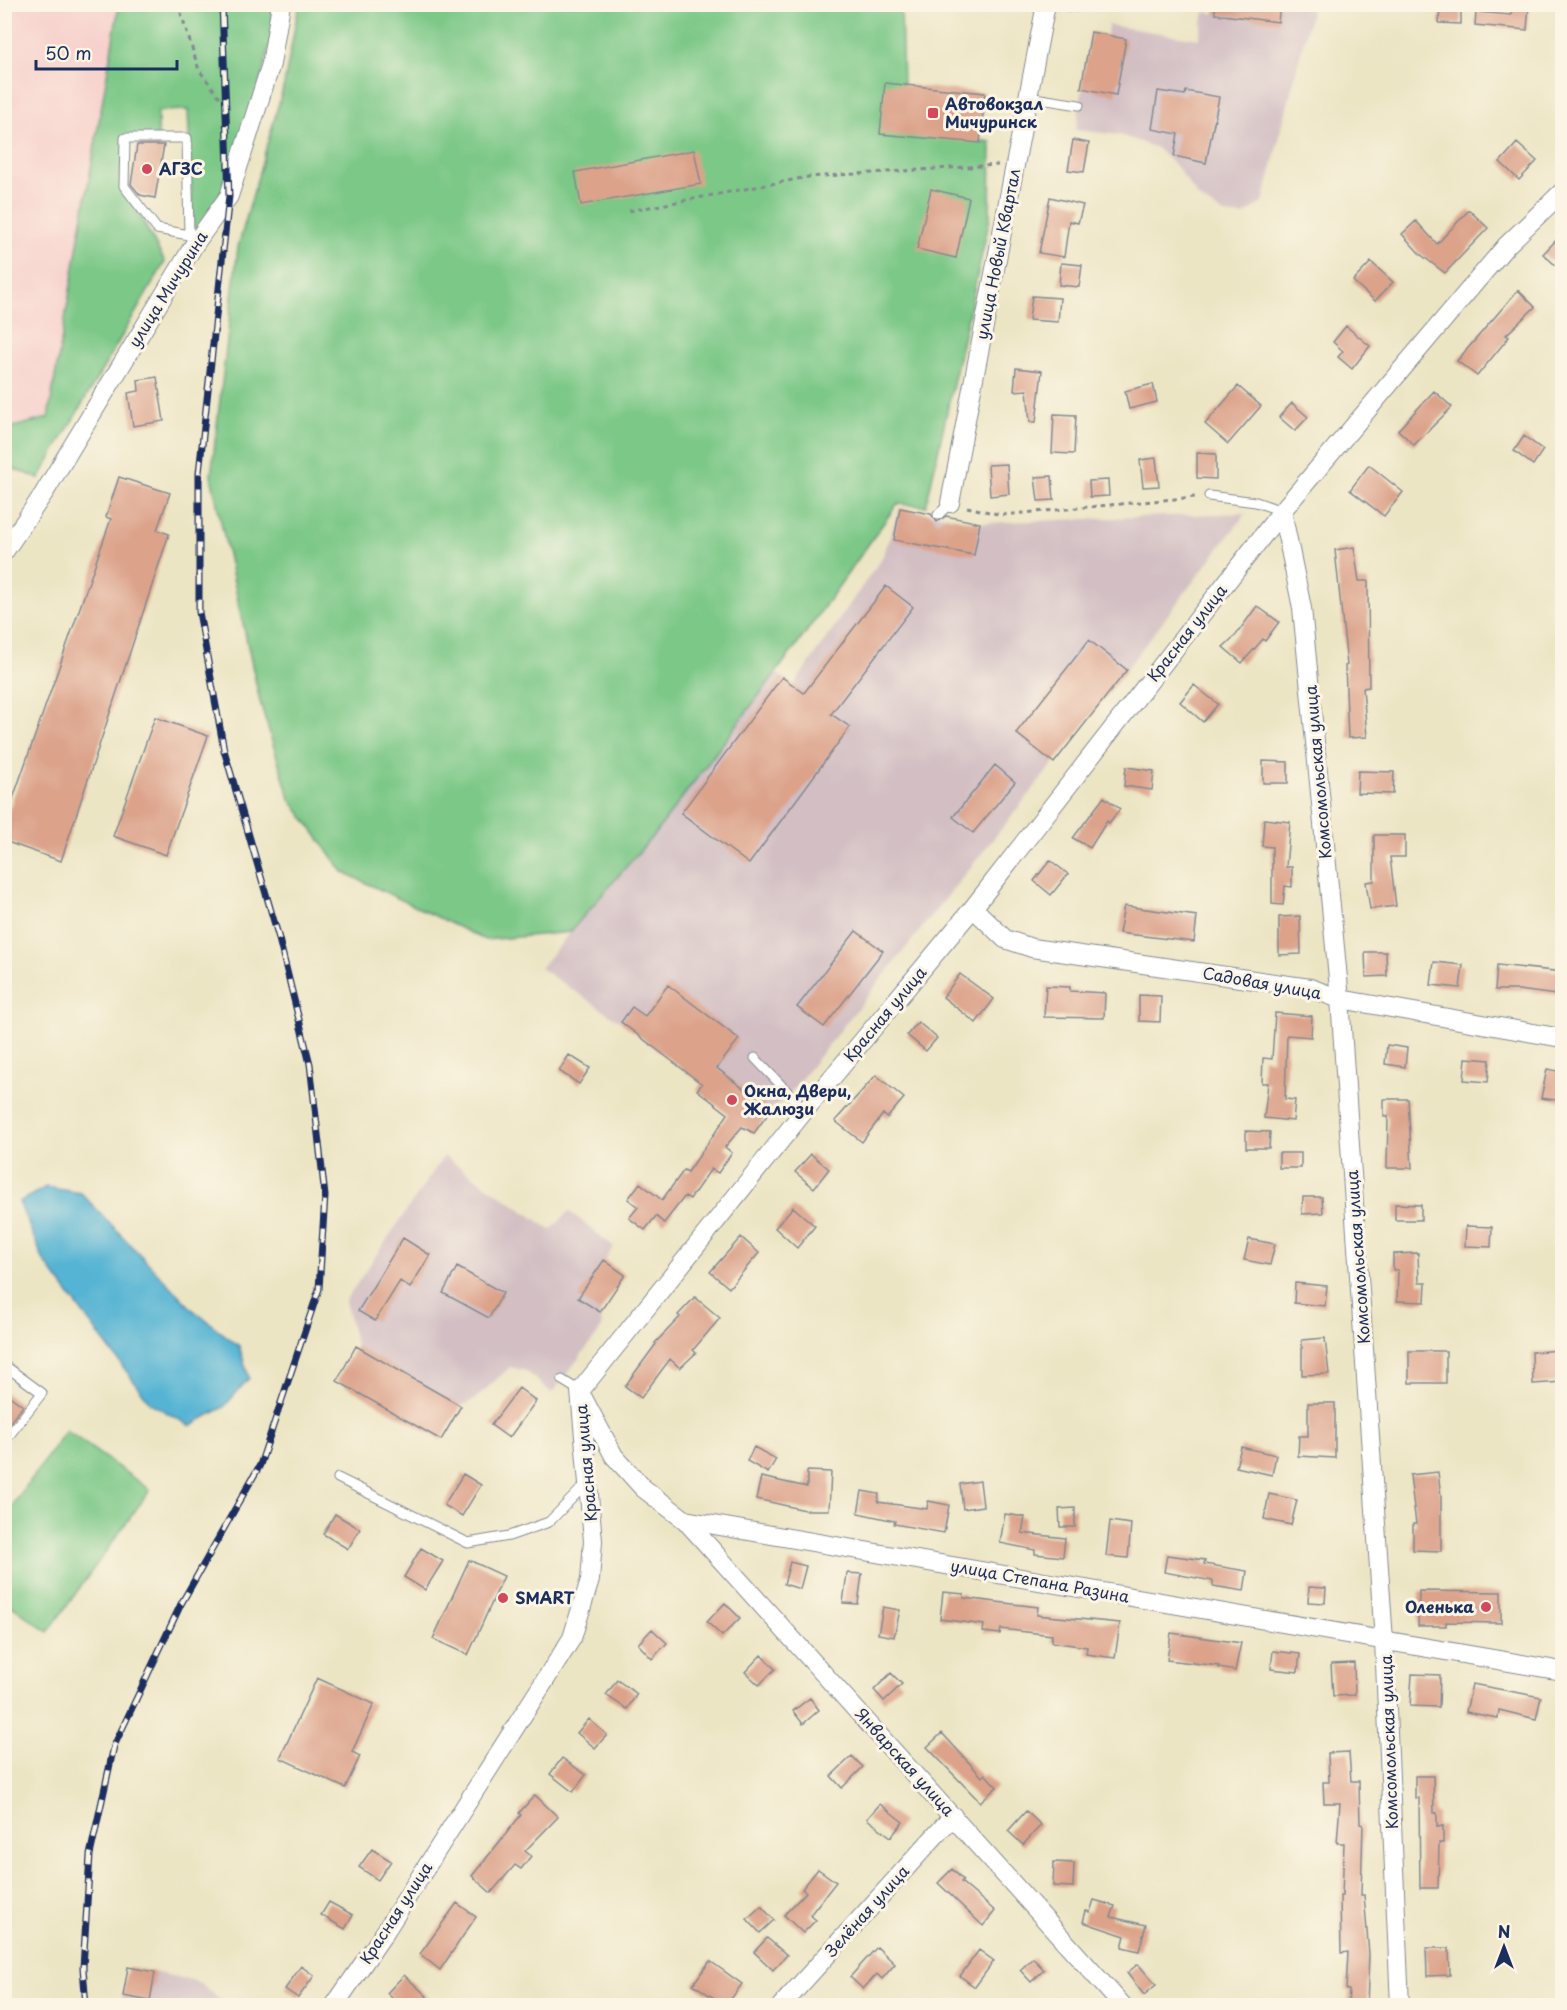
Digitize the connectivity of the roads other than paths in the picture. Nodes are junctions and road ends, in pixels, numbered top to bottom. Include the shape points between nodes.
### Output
1 (281, 4) edge
2 (1048, 4) edge
3 (1077, 7) dead end
4 (1028, 97) junction
5 (1079, 105) dead end
6 (1563, 192) edge
7 (192, 240) junction
8 (1209, 496) road end
9 (944, 509) road end
10 (1282, 511) junction
11 (4, 552) edge
12 (973, 908) junction
13 (1340, 999) junction
14 (1563, 1038) edge
15 (755, 1058) dead end
16 (806, 1110) junction
17 (4, 1365) edge
18 (562, 1380) dead end
19 (580, 1391) junction
20 (4, 1442) edge
21 (338, 1478) dead end
22 (588, 1482) junction
23 (685, 1520) junction
24 (1384, 1641) junction
25 (1563, 1671) edge
26 (953, 1816) junction
27 (334, 2006) edge
28 (781, 2006) edge
29 (1123, 2006) edge
30 (1400, 2006) edge

1 - 7 street, улица Мичурина via 271,64 229,196
2 - 3 lane
2 - 4 street, улица Новый Квартал
4 - 5 lane
4 - 9 street, улица Новый Квартал
6 - 10 street, Красная улица via 1506,246
7 - 7 lane via 187,138 125,138 124,186 157,229
7 - 11 street, улица Мичурина via 45,493
8 - 10 lane via 1256,502
10 - 12 street, Красная улица
10 - 13 street, Комсомольская улица via 1302,608
12 - 13 street, Садовая улица via 1005,939 1032,948 1310,988
12 - 16 street, Красная улица
13 - 14 street, Садовая улица
13 - 24 street, Комсомольская улица
15 - 16 lane
16 - 19 street, Красная улица
17 - 20 lane via 42,1393
18 - 19 lane
19 - 22 street, Красная улица
19 - 23 street, улица Степана Разина via 615,1456 643,1488
21 - 22 lane via 468,1543 509,1536 549,1522
22 - 27 street, Красная улица via 593,1541 590,1580 572,1638
23 - 24 street, улица Степана Разина
23 - 26 street, Январская улица
24 - 25 street, улица Степана Разина
24 - 30 street, Комсомольская улица
26 - 28 street, Зелёная улица
26 - 29 street, Январская улица

